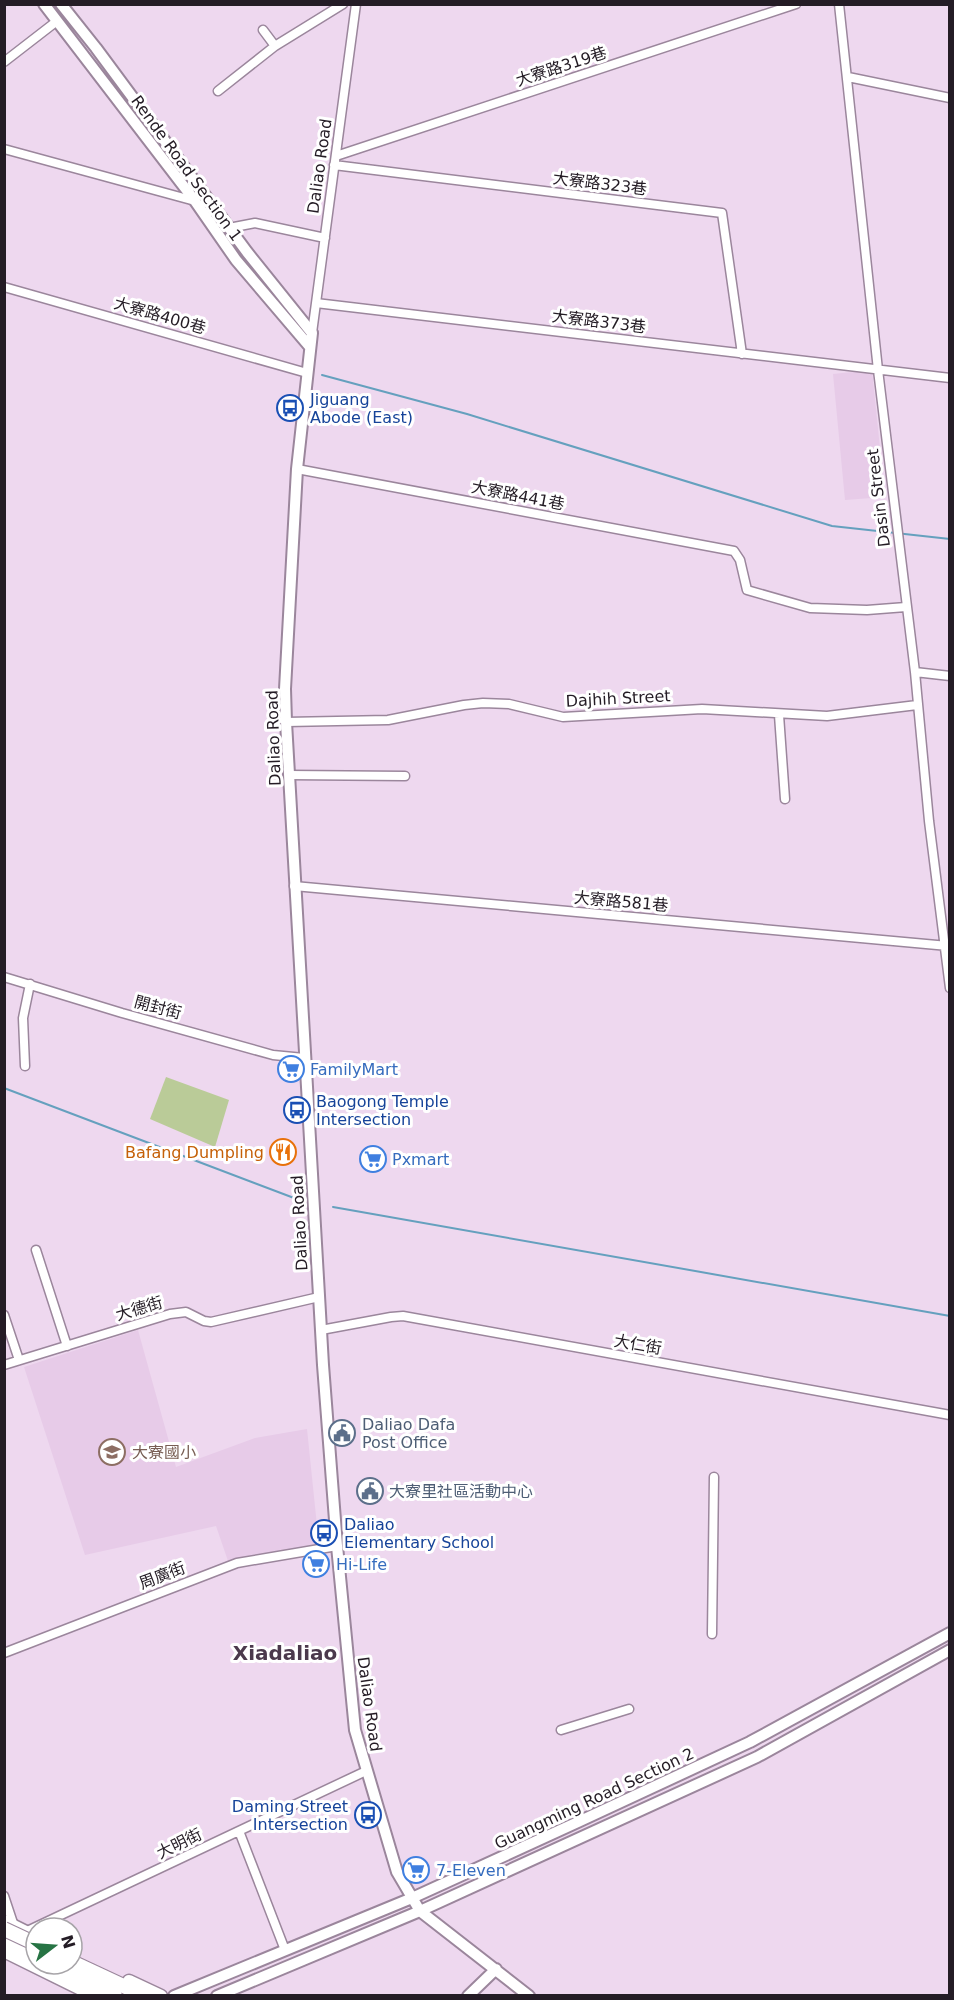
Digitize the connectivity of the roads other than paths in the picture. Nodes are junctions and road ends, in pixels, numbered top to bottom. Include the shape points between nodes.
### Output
1 (44, 4) edge
2 (61, 4) edge
3 (342, 4) edge
4 (356, 4) edge
5 (796, 4) edge
6 (839, 4) edge
7 (57, 21) junction
8 (263, 30) dead end
9 (275, 45) junction
10 (4, 62) edge
11 (848, 76) junction
12 (218, 91) dead end
13 (950, 98) edge
14 (4, 150) edge
15 (335, 161) junction
16 (195, 201) junction
17 (229, 228) junction
18 (324, 238) junction
19 (4, 287) edge
20 (316, 303) junction
21 (312, 333) junction
22 (310, 347) junction
23 (742, 354) junction
24 (878, 370) junction
25 (307, 373) junction
26 (950, 378) edge
27 (297, 469) junction
28 (906, 607) junction
29 (915, 672) junction
30 (950, 676) edge
31 (917, 705) junction
32 (779, 715) junction
33 (286, 722) junction
34 (289, 776) junction
35 (405, 776) dead end
36 (785, 799) dead end
37 (294, 886) junction
38 (947, 946) edge
39 (4, 977) edge
40 (30, 984) junction
41 (950, 988) edge
42 (304, 1058) junction
43 (25, 1066) dead end
44 (36, 1250) dead end
45 (318, 1297) junction
46 (4, 1315) edge
47 (321, 1329) junction
48 (67, 1346) junction
49 (19, 1360) junction
50 (4, 1365) edge
51 (950, 1415) edge
52 (714, 1477) dead end
53 (337, 1546) junction
54 (950, 1633) edge
55 (712, 1634) dead end
56 (950, 1650) edge
57 (4, 1653) edge
58 (629, 1709) dead end
59 (561, 1730) dead end
60 (366, 1771) junction
61 (239, 1831) junction
62 (4, 1896) edge
63 (412, 1898) junction
64 (420, 1911) junction
65 (17, 1929) edge
66 (4, 1942) edge
67 (303, 1943) junction
68 (285, 1950) junction
69 (4, 1951) edge
70 (24, 1952) edge
71 (310, 1957) junction
72 (84, 1961) edge
73 (84, 1967) edge
74 (496, 1970) junction
75 (74, 1976) edge
76 (95, 1995) edge
77 (115, 1995) edge
78 (145, 1995) edge
79 (160, 1995) edge
80 (174, 1995) edge
81 (217, 1995) edge
82 (468, 1995) edge
83 (529, 1995) edge

1 - 7 street, Rende Road Section 1
2 - 17 street, Rende Road Section 1
3 - 9 street
4 - 15 street, Daliao Road
5 - 15 street, 大寮路319巷
6 - 11 street, Dasin Street
7 - 10 street
7 - 16 street, Rende Road Section 1
8 - 9 street
9 - 12 street
11 - 13 street
11 - 24 street, Dasin Street
14 - 16 street
15 - 18 street, Daliao Road
15 - 23 street, 大寮路323巷 via 722,213
16 - 22 street, Rende Road Section 1 via 236,260
17 - 18 street via 255,223
17 - 21 street, Rende Road Section 1
18 - 20 street, Daliao Road
19 - 25 street, 大寮路400巷
20 - 21 street, Daliao Road
20 - 23 street, 大寮路373巷
21 - 22 street, Daliao Road
22 - 25 street, Daliao Road
23 - 24 street, 大寮路373巷
24 - 26 street, 大寮路373巷
24 - 28 street, Dasin Street
25 - 27 street, Daliao Road
27 - 28 street, 大寮路441巷 via 734,551 747,590 810,608
27 - 33 street, Daliao Road
28 - 29 street, Dasin Street
29 - 30 street
29 - 31 street, Dasin Street
31 - 32 street, Dajhih Street via 827,716
31 - 38 street, Dasin Street
32 - 33 street, Dajhih Street via 702,709 563,717 509,704 483,703 388,720
32 - 36 street
33 - 34 street, Daliao Road
34 - 35 street
34 - 37 street, Daliao Road
37 - 38 street, 大寮路581巷
37 - 42 street, Daliao Road
38 - 41 street, Dasin Street
39 - 40 street, 開封街
40 - 42 street, 開封街 via 273,1055
40 - 43 street via 23,1018
42 - 45 street, Daliao Road
44 - 48 street
45 - 47 street, Daliao Road
45 - 48 street, 大德街 via 211,1322 186,1312 170,1314
46 - 49 street
47 - 51 street, 大仁街 via 403,1316
47 - 53 street, Daliao Road
48 - 49 street, 大德街
49 - 50 street, 大德街
52 - 55 street
53 - 57 street, 周廣街 via 237,1563
53 - 60 street, Daliao Road via 356,1730
54 - 63 street, Guangming Road Section 2 via 750,1742
56 - 64 street, Guangming Road Section 2 via 757,1757
58 - 59 street
60 - 61 street, 大明街
60 - 63 street, Daliao Road via 397,1872
61 - 65 street, 大明街
61 - 68 street
62 - 65 street
63 - 64 street, Daliao Road
63 - 67 street, Guangming Road Section 2
64 - 71 street, Guangming Road Section 2
64 - 74 street, Daliao Road
65 - 66 street, 大明街
66 - 70 highway
67 - 68 street, Guangming Road Section 2
67 - 71 street
68 - 80 street, Guangming Road Section 2
69 - 76 main road
71 - 81 street, Guangming Road Section 2
72 - 79 main road
73 - 78 highway
74 - 82 street
74 - 83 street, Daliao Road
75 - 77 highway

